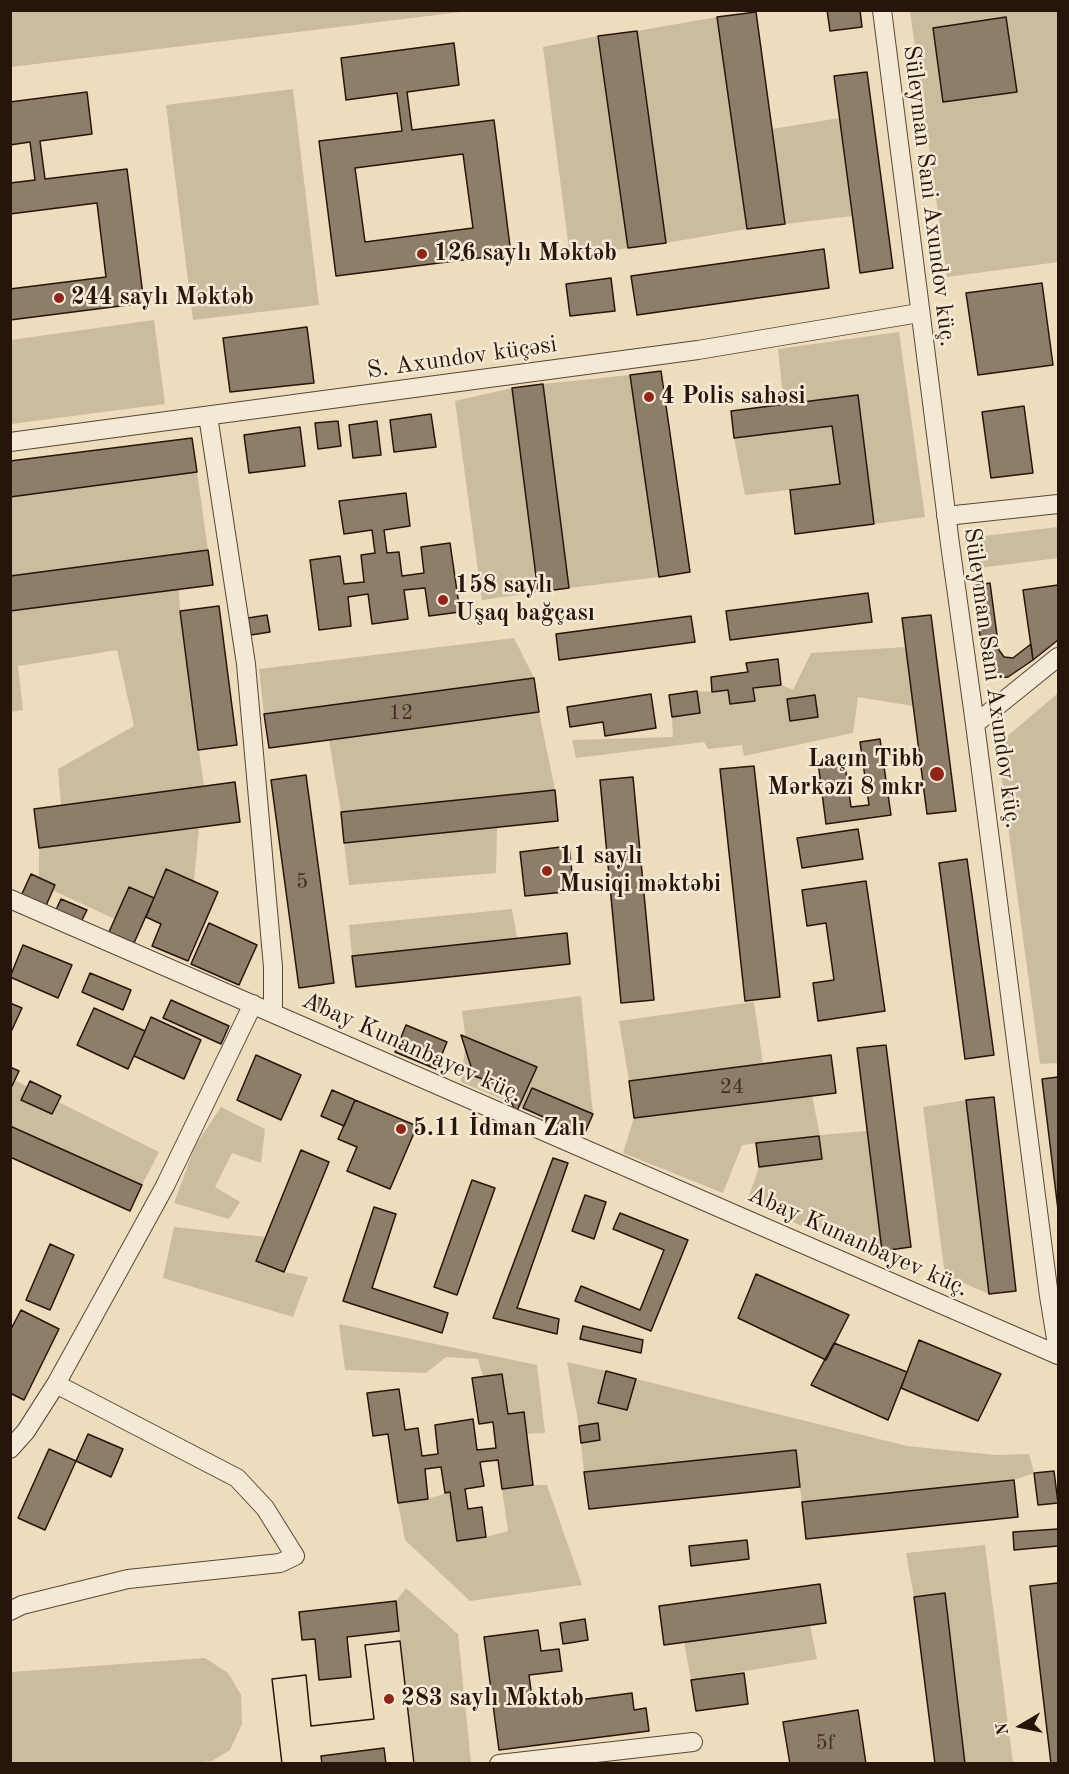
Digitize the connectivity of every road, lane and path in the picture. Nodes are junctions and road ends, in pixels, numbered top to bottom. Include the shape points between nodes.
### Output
1 (882, 10) edge
2 (919, 313) junction
3 (208, 416) junction
4 (10, 442) edge
5 (1059, 504) edge
6 (946, 516) junction
7 (1059, 657) edge
8 (975, 724) junction
9 (10, 899) edge
10 (253, 1004) junction
11 (273, 1013) junction
12 (1049, 1296) junction
13 (1059, 1314) edge
14 (1059, 1353) edge
15 (56, 1384) junction
16 (10, 1449) edge
17 (10, 1611) edge
18 (693, 1742) dead end
19 (499, 1764) edge

1 - 2 street, Süleyman Sani Axundov küç.
2 - 3 street, S. Axundov küçəsi via 698,350
2 - 6 street, Süleyman Sani Axundov küç.
3 - 4 street, S. Axundov küçəsi
3 - 11 street via 246,664 273,967
5 - 6 street
6 - 8 street, Süleyman Sani Axundov küç.
7 - 8 street
8 - 12 street, Süleyman Sani Axundov küç.
9 - 10 street, Abay Kunanbayev küç.
10 - 11 street, Abay Kunanbayev küç.
10 - 15 street via 165,1186
11 - 14 street, Abay Kunanbayev küç.
12 - 13 street
12 - 14 street, Süleyman Sani Axundov küç.
15 - 16 street
15 - 17 street via 237,1478 265,1508 295,1556 280,1563 128,1580
18 - 19 street

